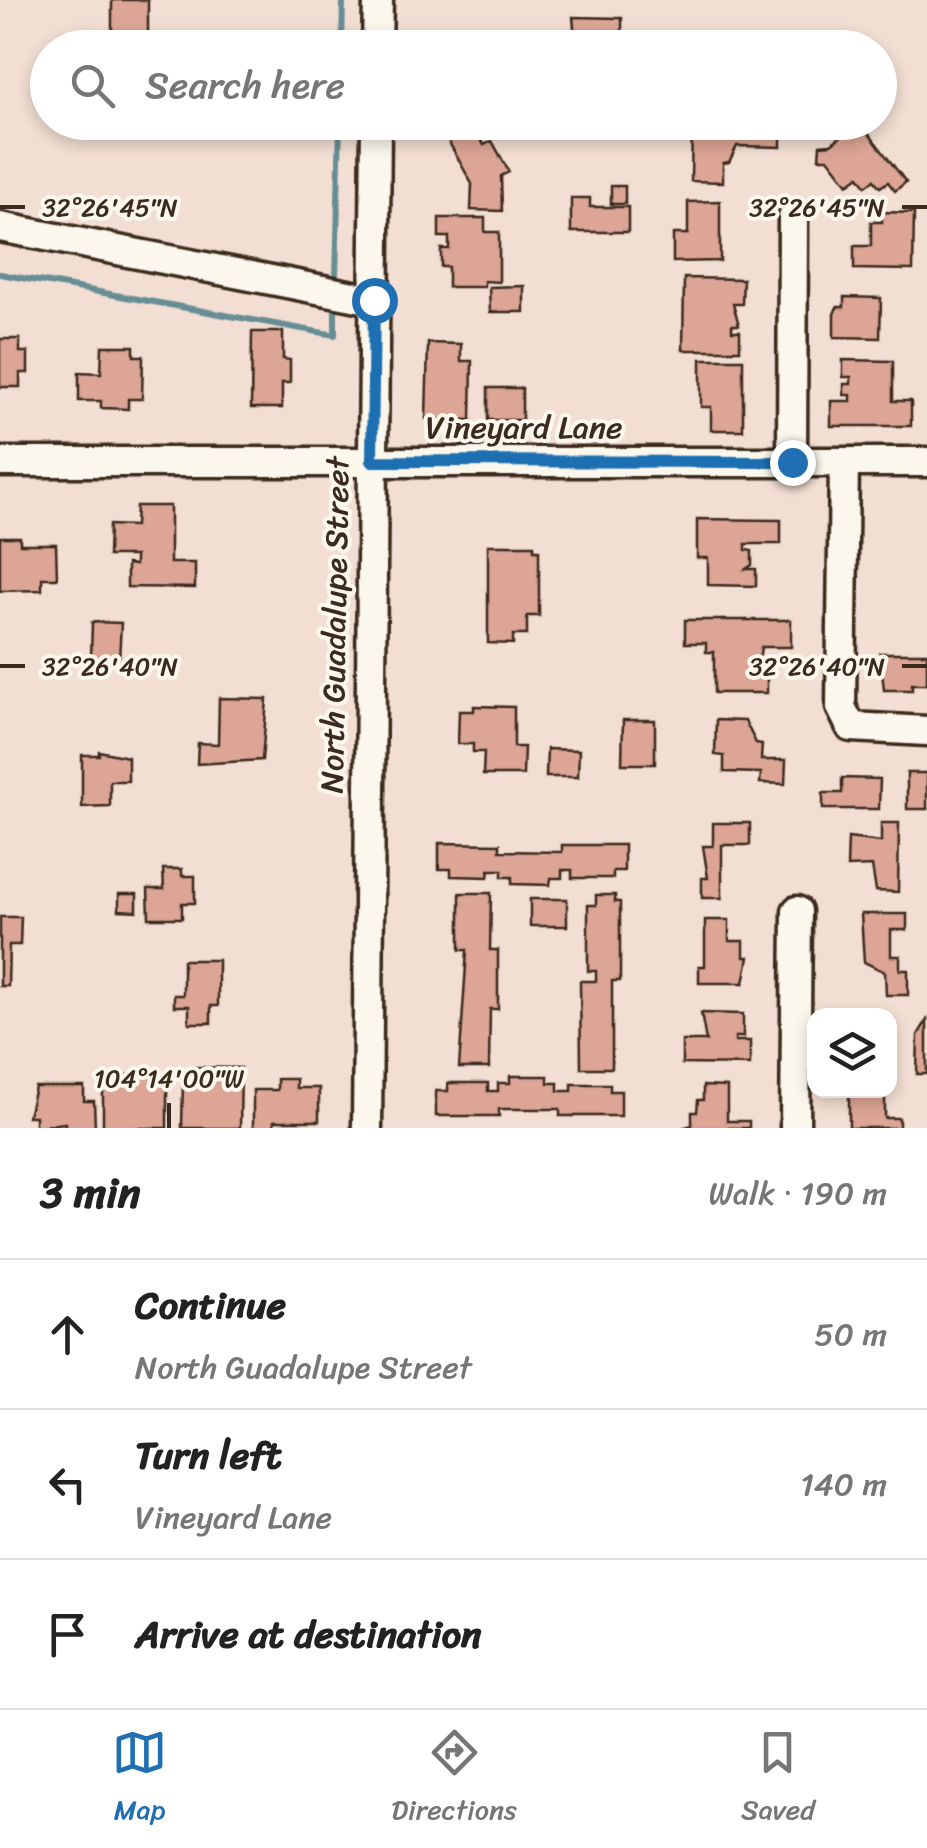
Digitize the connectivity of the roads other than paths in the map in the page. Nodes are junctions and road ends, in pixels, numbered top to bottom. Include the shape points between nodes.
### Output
1 (378, 0) edge
2 (377, 30) edge
3 (376, 140) edge
4 (793, 218) dead end
5 (0, 228) edge
6 (374, 300) junction
7 (372, 461) junction
8 (0, 462) edge
9 (792, 462) junction
10 (844, 462) junction
11 (927, 462) edge
12 (927, 731) edge
13 (797, 911) dead end
14 (367, 1128) edge
15 (794, 1128) edge

1 - 2 street
3 - 6 street, North Guadalupe Street
4 - 9 street
5 - 6 street
6 - 7 street, North Guadalupe Street
7 - 8 street, Vineyard Lane
7 - 9 street, Vineyard Lane
7 - 14 street, North Guadalupe Street
9 - 10 street, Vineyard Lane
10 - 11 street, Vineyard Lane
10 - 12 street via 841,707 851,727
13 - 15 street

